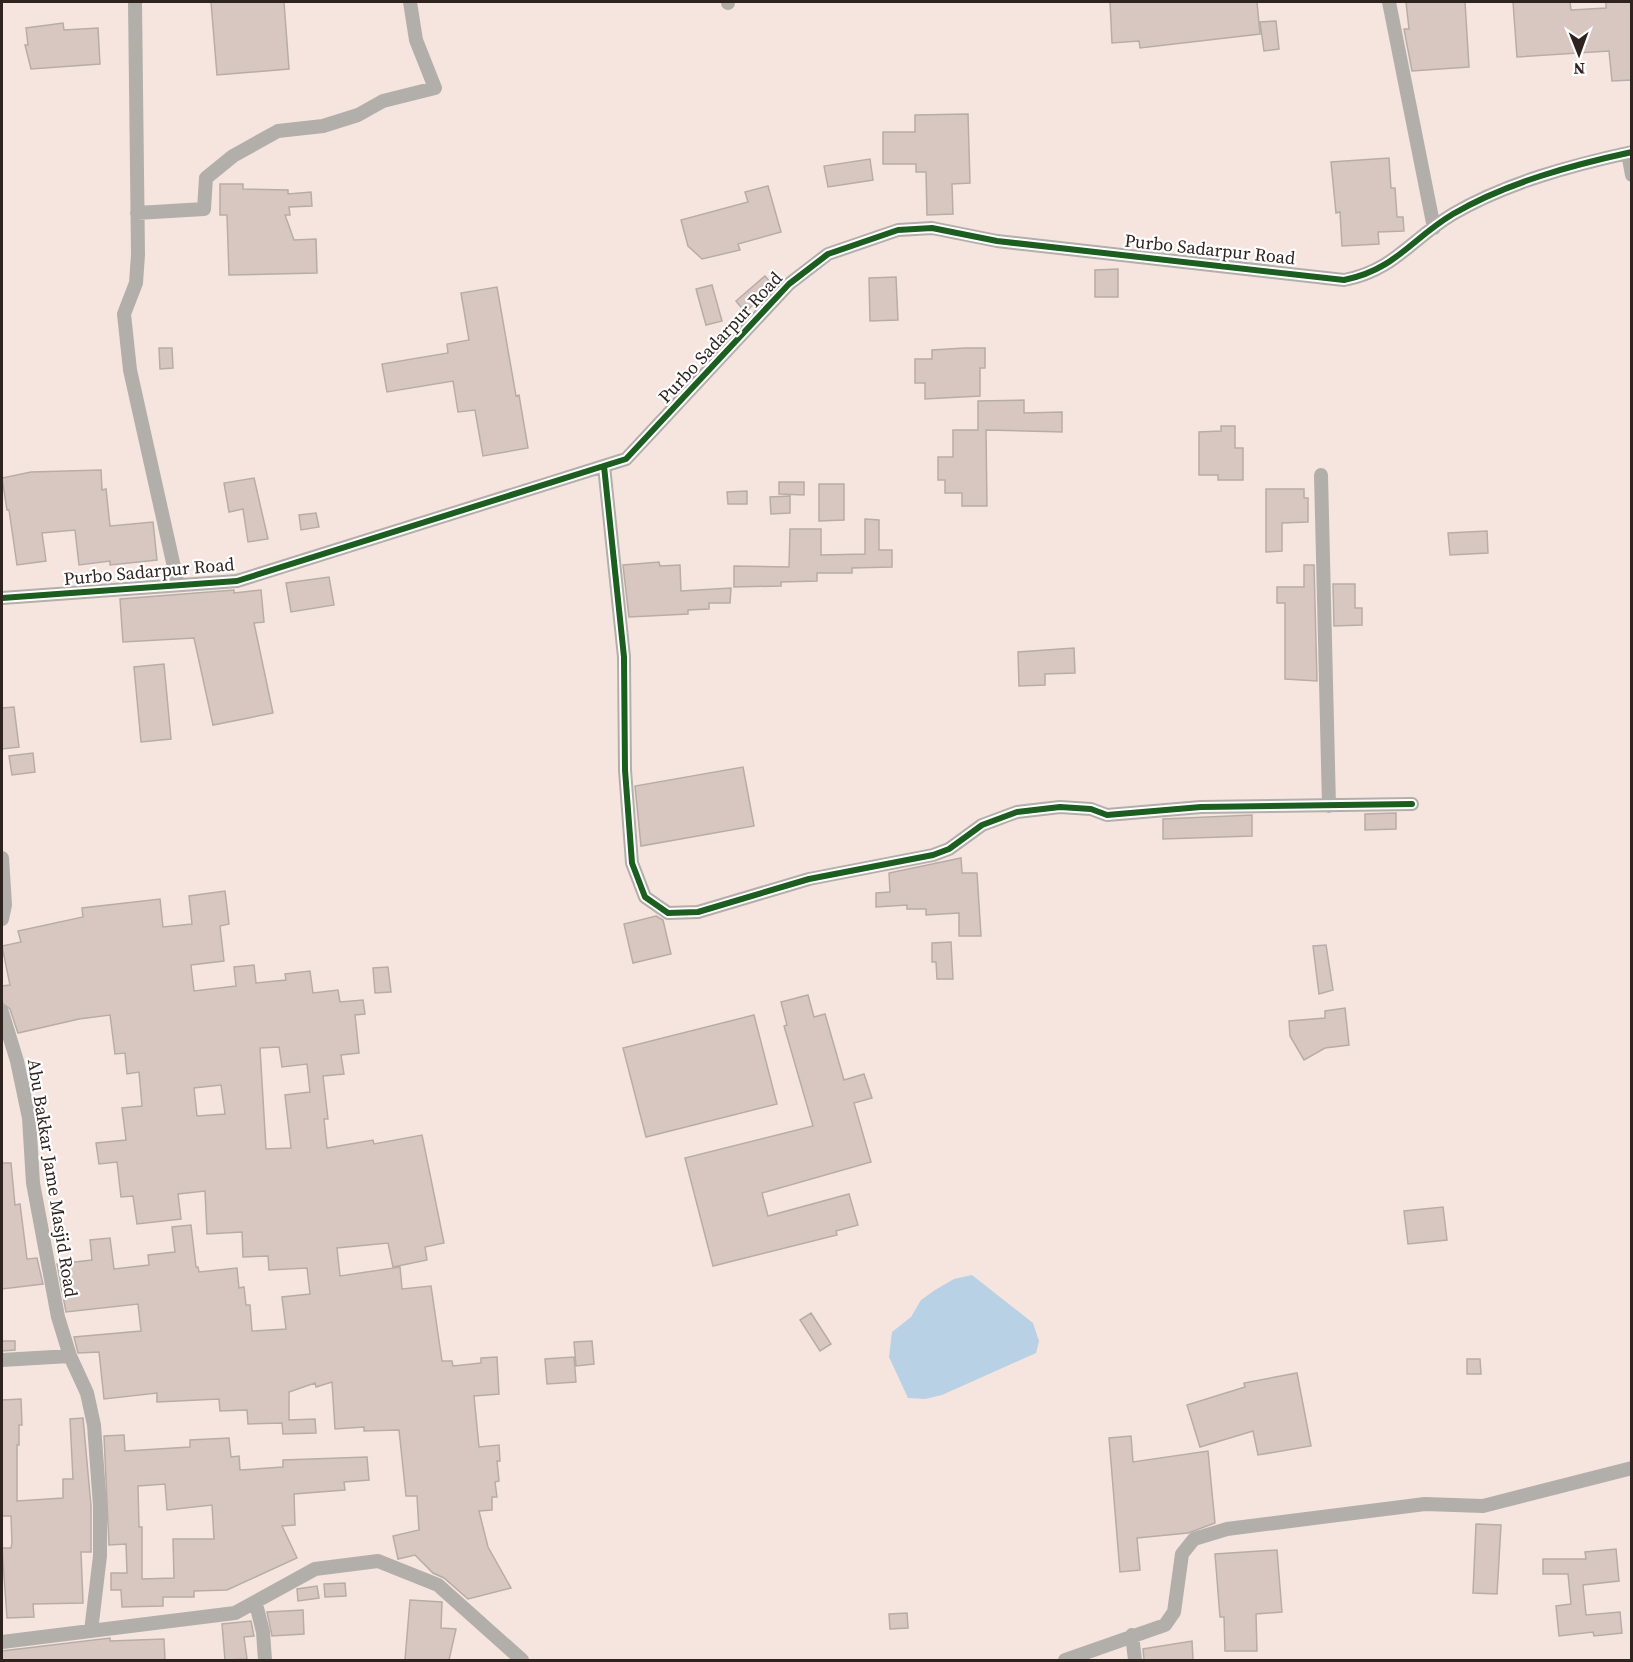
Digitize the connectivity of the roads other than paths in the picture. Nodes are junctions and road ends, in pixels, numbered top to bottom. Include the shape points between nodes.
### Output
1 (135, 2) edge
2 (410, 2) edge
3 (1389, 2) edge
4 (1630, 153) edge
5 (1632, 175) edge
6 (137, 213) junction
7 (1434, 228) junction
8 (604, 466) junction
9 (1321, 475) dead end
10 (178, 585) junction
11 (2, 598) edge
12 (1412, 804) dead end
13 (1329, 806) junction
14 (2, 858) edge
15 (2, 919) edge
16 (2, 1012) edge
17 (70, 1356) junction
18 (2, 1360) edge
19 (1632, 1468) edge
20 (256, 1604) junction
21 (91, 1631) junction
22 (1132, 1635) junction
23 (2, 1642) edge
24 (265, 1660) edge
25 (522, 1660) edge
26 (1065, 1660) edge
27 (1135, 1660) edge

1 - 6 street
2 - 6 street via 416,40 435,88 382,101 358,115 323,126 278,131 233,156 206,178 204,208
3 - 7 street
4 - 5 street
4 - 7 street, Purbo Sadarpur Road via 1515,185 1453,214
6 - 10 street via 136,283 124,314 130,370
7 - 8 street, Purbo Sadarpur Road via 1390,263 1368,275 1344,280 997,241 932,228 898,230 828,254 789,284 626,459
8 - 10 street, Purbo Sadarpur Road via 237,581
8 - 13 street via 624,657 625,770 632,863 645,897 668,913 698,912 809,879 933,855 949,849 982,825 1017,812 1060,807 1091,809 1107,815 1201,807
9 - 13 street
10 - 11 street, Purbo Sadarpur Road
12 - 13 street
14 - 15 street
16 - 17 street, Abu Bakkar Jame Masjid Road via 29,1118 33,1183 46,1261
17 - 18 street
17 - 21 street, Abu Bakkar Jame Masjid Road via 87,1393 94,1425 100,1556
19 - 22 street via 1483,1506 1425,1504 1227,1529 1194,1539 1182,1554 1174,1612 1165,1625
20 - 21 street via 235,1613
20 - 24 street
20 - 25 street via 315,1569 378,1561 438,1585
21 - 23 street
22 - 26 street
22 - 27 street

